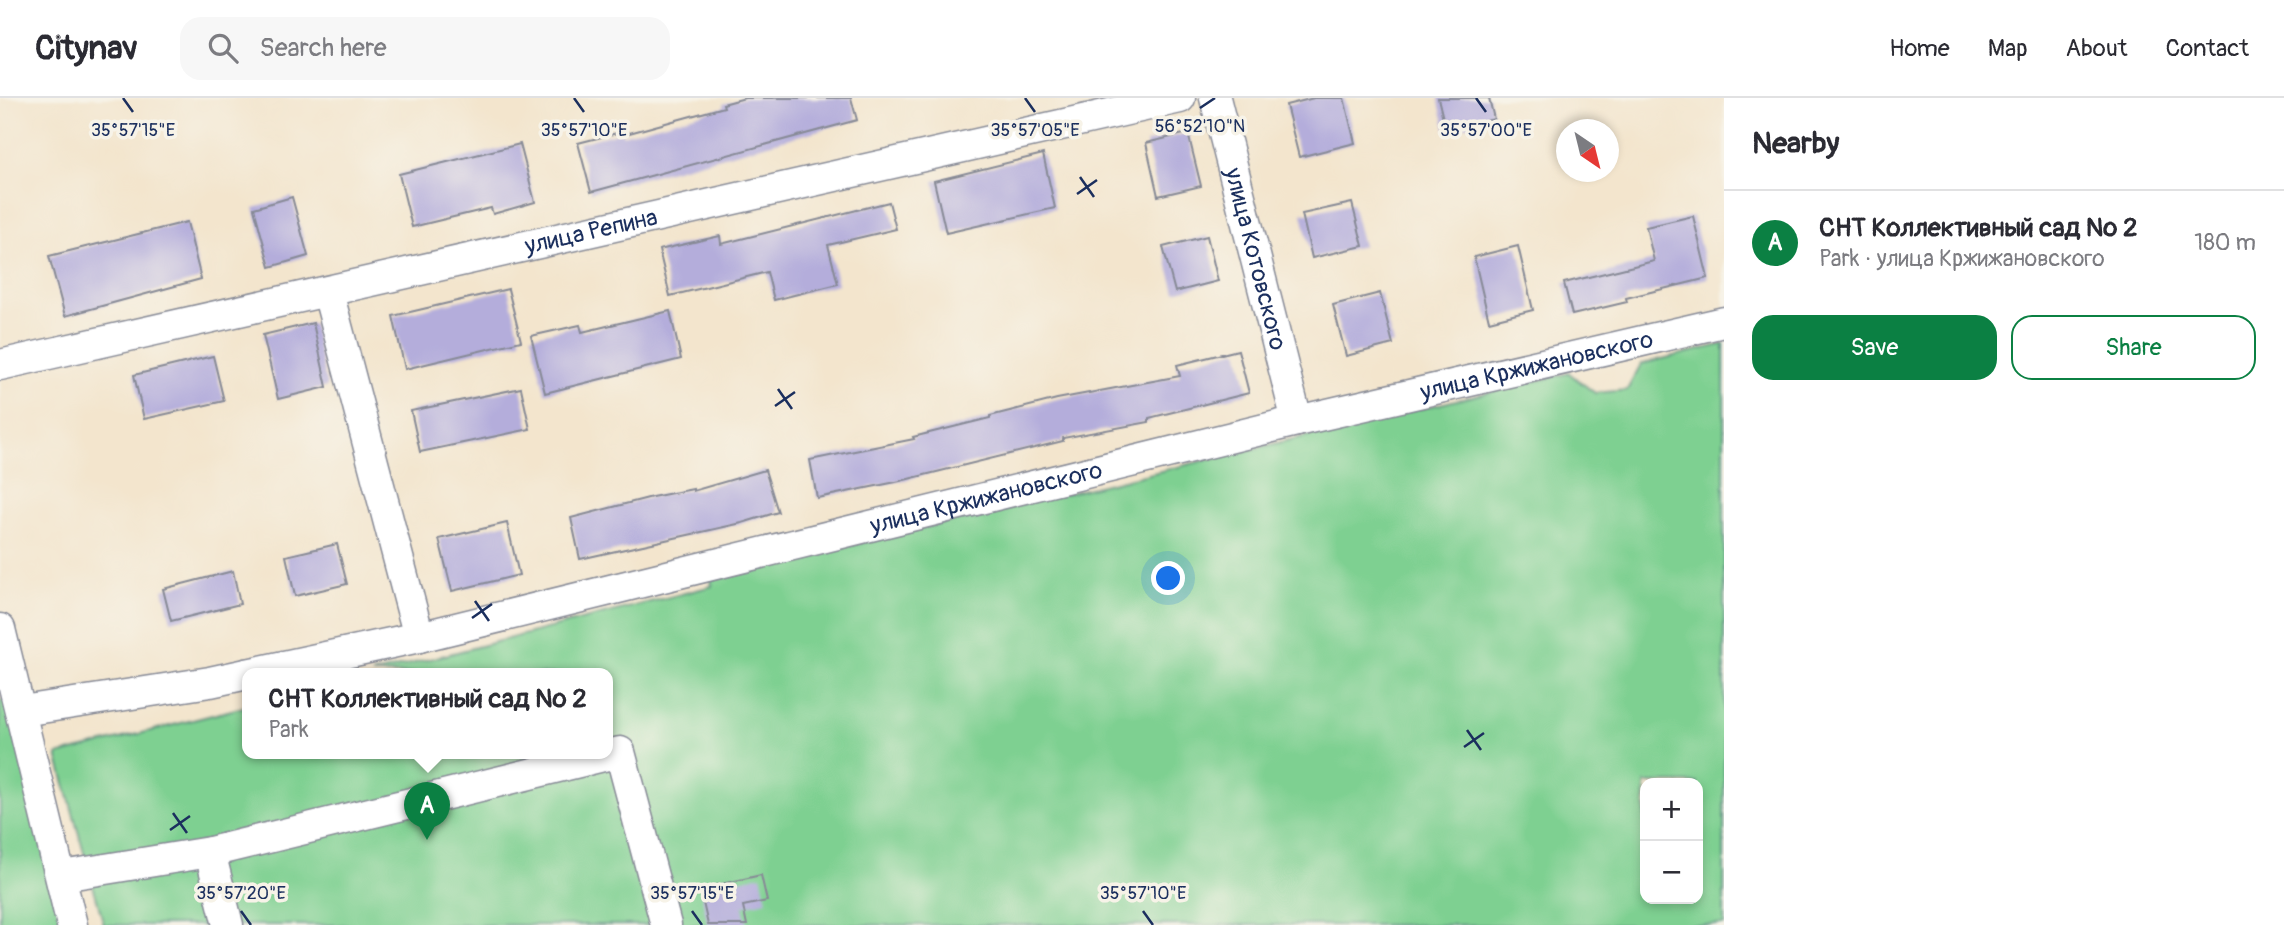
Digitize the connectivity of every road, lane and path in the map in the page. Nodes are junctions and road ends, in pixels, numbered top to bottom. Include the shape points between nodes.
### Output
1 (1180, 98) edge
2 (1215, 98) edge
3 (328, 292) junction
4 (1724, 322) edge
5 (0, 365) edge
6 (1297, 421) junction
7 (0, 629) edge
8 (419, 637) junction
9 (275, 668) edge
10 (242, 675) edge
11 (7, 680) edge
12 (22, 711) junction
13 (613, 754) edge
14 (591, 759) edge
15 (210, 852) junction
16 (62, 876) junction
17 (72, 925) edge
18 (228, 925) edge
19 (666, 925) edge

1 - 3 street, улица Репина
2 - 6 street, улица Котовского
3 - 5 street, улица Репина
3 - 8 street
4 - 6 street, улица Кржижановского
6 - 8 street, улица Кржижановского
7 - 11 street
8 - 9 street, улица Кржижановского
10 - 12 street, улица Кржижановского
11 - 12 street
12 - 16 street
13 - 19 street via 620,752
14 - 15 street
15 - 16 street
15 - 18 street
16 - 17 street

